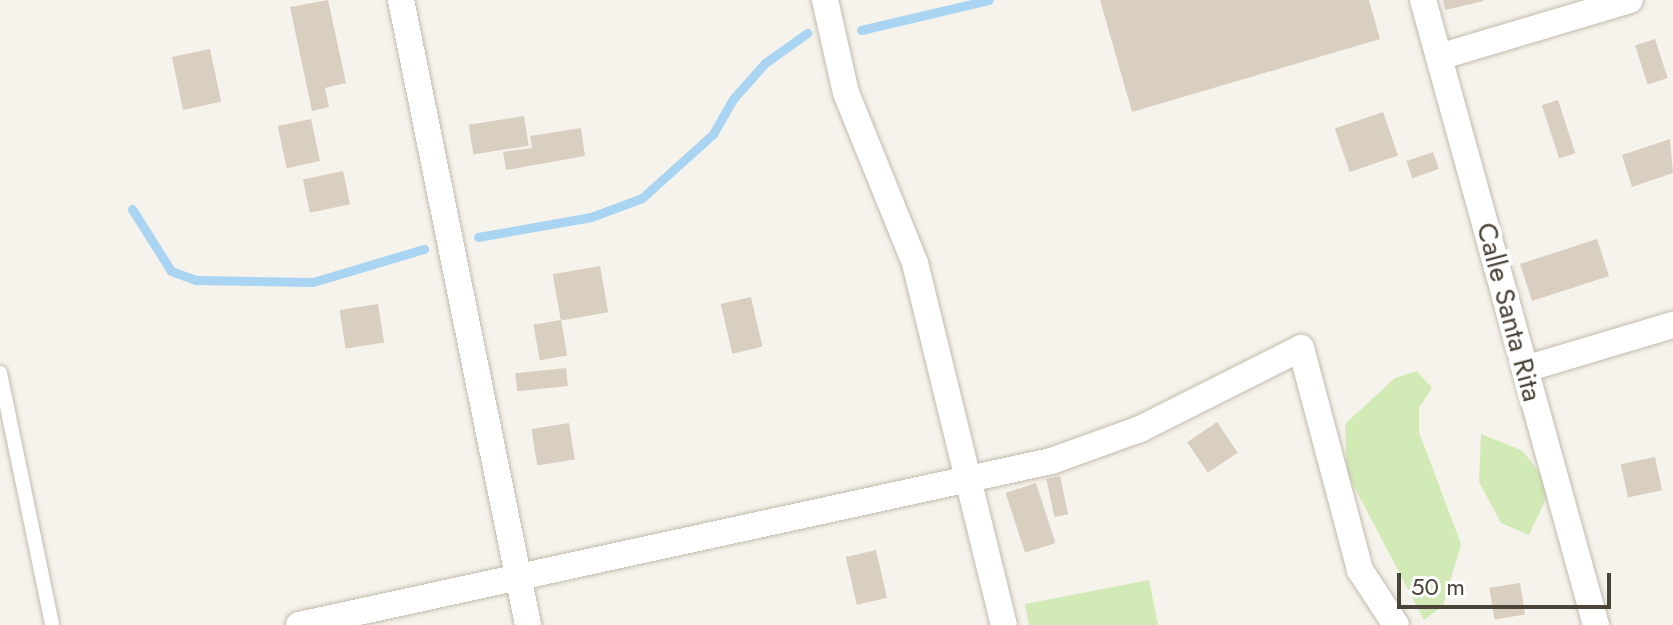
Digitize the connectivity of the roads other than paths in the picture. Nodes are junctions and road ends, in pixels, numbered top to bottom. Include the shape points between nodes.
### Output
1 (401, 0) edge
2 (825, 0) edge
3 (1423, 0) edge
4 (1630, 0) edge
5 (1439, 57) junction
6 (1673, 325) edge
7 (1525, 369) junction
8 (0, 373) edge
9 (969, 481) junction
10 (519, 579) junction
11 (52, 625) edge
12 (299, 625) edge
13 (528, 625) edge
14 (1004, 625) edge
15 (1396, 625) edge
16 (1596, 625) edge

1 - 10 street
2 - 9 street via 846,93 915,263
3 - 5 street, Calle Santa Rita
4 - 5 street
5 - 7 street, Calle Santa Rita
6 - 7 street
7 - 16 street, Calle Santa Rita
8 - 11 lane
9 - 10 street
9 - 14 street
9 - 15 street via 1097,447 1301,348 1360,570
10 - 12 street
10 - 13 street

